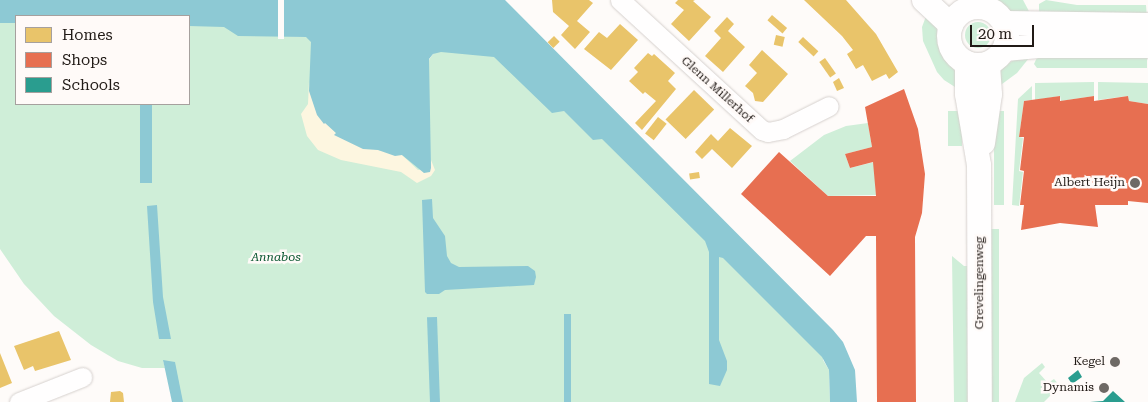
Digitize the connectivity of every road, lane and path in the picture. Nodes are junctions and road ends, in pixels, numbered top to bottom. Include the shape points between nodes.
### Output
1 (620, 0) edge
2 (924, 0) edge
3 (957, 11) edge
4 (1005, 24) junction
5 (1148, 24) edge
6 (1148, 46) edge
7 (986, 59) junction
8 (829, 106) dead end
9 (82, 377) dead end
10 (19, 402) edge
11 (980, 402) edge

1 - 8 street, Glenn Millerhof via 762,130 783,129
2 - 3 street
3 - 4 street via 980,6 995,12
3 - 7 street via 949,36 957,57
4 - 5 street
4 - 7 street via 1008,36
6 - 7 street via 1038,46
7 - 11 street, Grevelingenweg via 967,94 979,165
9 - 10 street

